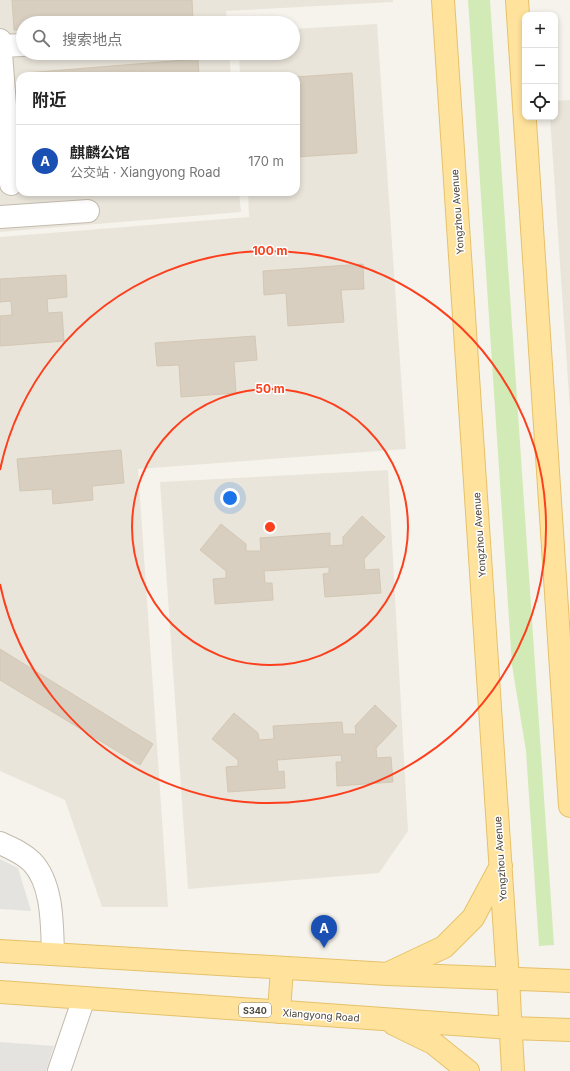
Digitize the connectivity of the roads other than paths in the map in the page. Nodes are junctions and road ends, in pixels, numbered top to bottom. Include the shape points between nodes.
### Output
1 (443, 0) edge
2 (516, 0) edge
3 (0, 40) edge
4 (16, 45) edge
5 (0, 46) edge
6 (11, 184) dead end
7 (88, 211) dead end
8 (0, 217) edge
9 (570, 806) edge
10 (0, 843) edge
11 (501, 866) junction
12 (0, 951) edge
13 (53, 954) junction
14 (282, 968) junction
15 (388, 974) junction
16 (508, 979) junction
17 (570, 981) edge
18 (0, 992) edge
19 (84, 998) junction
20 (279, 1012) junction
21 (384, 1019) junction
22 (510, 1028) junction
23 (570, 1030) edge
24 (59, 1071) edge
25 (468, 1071) edge
26 (514, 1071) edge

1 - 11 main road, Yongzhou Avenue
2 - 9 main road
3 - 5 street
4 - 5 street
5 - 6 street
7 - 8 street
10 - 13 street via 24,856 38,871 49,900
11 - 15 main road via 473,918 444,947
11 - 16 main road, Yongzhou Avenue
12 - 13 main road
13 - 14 main road
14 - 15 main road
14 - 20 main road
15 - 16 main road
16 - 17 main road
16 - 22 main road, Yongzhou Avenue
18 - 19 main road, Xiangyong Road / S340
19 - 20 main road, Xiangyong Road / S340
19 - 24 street
20 - 21 main road, Xiangyong Road / S340
21 - 22 main road, Xiangyong Road / S340
21 - 25 main road via 433,1043
22 - 23 main road, Xiangyong Road / S340
22 - 26 main road, Yongzhou Avenue

